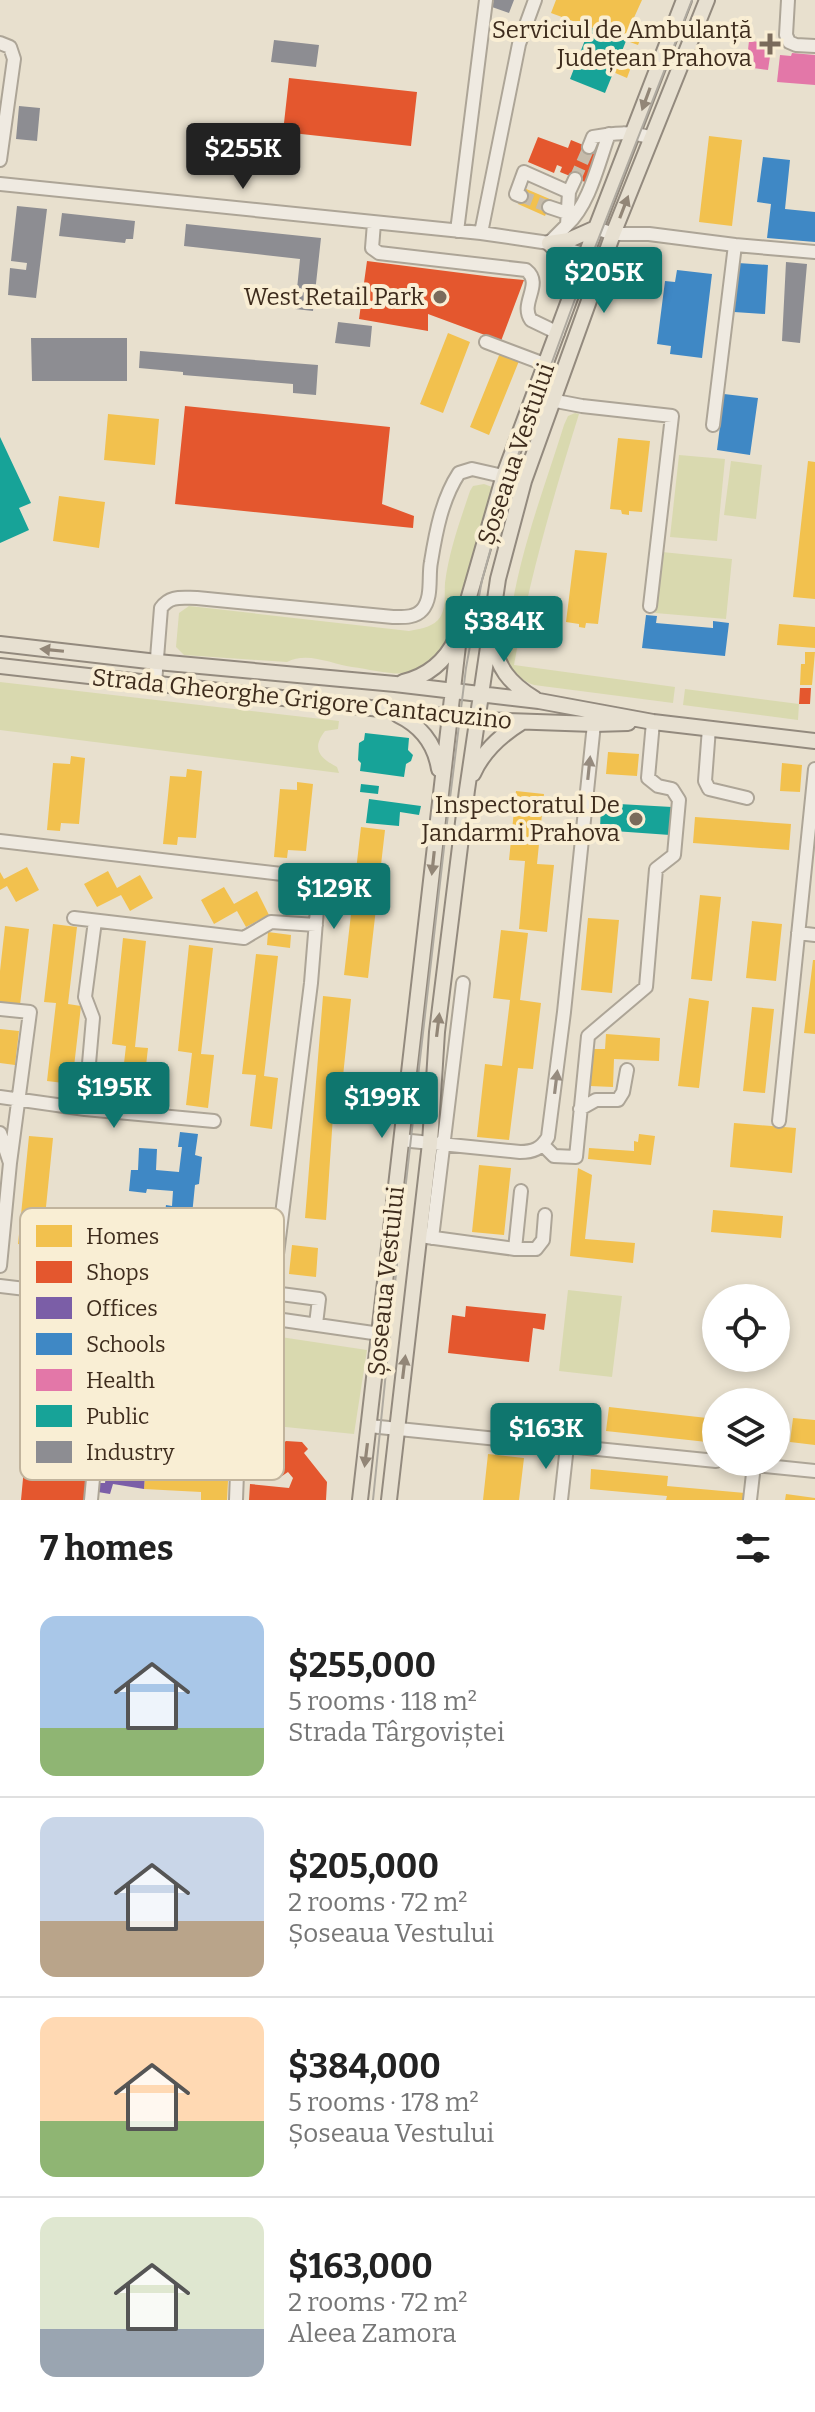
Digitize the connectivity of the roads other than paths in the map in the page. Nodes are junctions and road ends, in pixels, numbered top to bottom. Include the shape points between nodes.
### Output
1 (486, 0) edge
2 (535, 0) edge
3 (684, 0) edge
4 (707, 0) edge
5 (788, 0) edge
6 (0, 43) edge
7 (815, 46) edge
8 (634, 133) junction
9 (609, 134) junction
10 (651, 138) junction
11 (589, 147) tunnel mouth
12 (0, 160) edge
13 (575, 179) tunnel mouth
14 (0, 184) edge
15 (569, 192) junction
16 (521, 196) dead end
17 (549, 207) tunnel mouth
18 (567, 219) junction
19 (374, 223) junction
20 (596, 228) junction
21 (457, 231) junction
22 (481, 233) junction
23 (613, 234) junction
24 (549, 243) junction
25 (735, 245) junction
26 (815, 252) edge
27 (587, 255) junction
28 (603, 261) junction
29 (578, 277) junction
30 (558, 333) junction
31 (486, 342) dead end
32 (547, 365) junction
33 (535, 397) junction
34 (553, 402) junction
35 (713, 425) dead end
36 (504, 475) junction
37 (524, 481) junction
38 (650, 606) dead end
39 (490, 627) junction
40 (460, 628) junction
41 (0, 644) edge
42 (157, 662) junction
43 (0, 666) edge
44 (155, 683) junction
45 (395, 684) junction
46 (452, 691) junction
47 (481, 695) junction
48 (539, 701) junction
49 (395, 713) junction
50 (449, 718) junction
51 (477, 720) junction
52 (522, 722) junction
53 (653, 722) junction
54 (594, 724) junction
55 (709, 728) junction
56 (815, 741) edge
57 (815, 769) edge
58 (441, 785) junction
59 (467, 790) junction
60 (747, 798) dead end
61 (812, 815) edge
62 (0, 841) edge
63 (74, 918) dead end
64 (95, 921) junction
65 (316, 925) junction
66 (798, 933) junction
67 (815, 935) edge
68 (463, 983) dead end
69 (0, 1009) edge
70 (627, 1070) dead end
71 (0, 1097) edge
72 (20, 1100) junction
73 (85, 1109) junction
74 (580, 1109) junction
75 (214, 1121) dead end
76 (779, 1121) dead end
77 (0, 1133) edge
78 (401, 1140) junction
79 (437, 1143) junction
80 (538, 1148) junction
81 (10, 1163) junction
82 (521, 1191) dead end
83 (283, 1208) edge
84 (545, 1215) dead end
85 (426, 1237) junction
86 (515, 1249) junction
87 (0, 1266) edge
88 (0, 1286) edge
89 (20, 1288) edge
90 (284, 1294) edge
91 (284, 1320) edge
92 (316, 1324) junction
93 (380, 1334) junction
94 (369, 1426) junction
95 (397, 1429) junction
96 (567, 1446) junction
97 (702, 1460) edge
98 (790, 1469) edge
99 (815, 1471) edge
100 (753, 1476) edge
101 (93, 1480) edge
102 (237, 1480) edge
103 (91, 1500) edge
104 (236, 1500) edge
105 (360, 1500) edge
106 (389, 1500) edge
107 (561, 1500) edge
108 (750, 1500) edge

1 - 21 street
2 - 22 street via 519,44
3 -> 8 main road, Șoseaua Vestului
4 - 10 main road, Șoseaua Vestului
5 - 7 street via 789,42
6 - 12 street via 10,47 14,59
8 - 9 street
8 - 10 street
8 - 20 main road, Șoseaua Vestului
9 - 11 street via 593,137
9 - 18 street via 576,217
23 -> 10 main road, Șoseaua Vestului
13 - 15 street
14 - 19 street
15 - 16 street via 524,172 516,194
15 - 18 street
17 - 18 street
18 - 24 street
19 - 21 street
19 - 30 street via 372,248 379,253 526,270 534,280 528,316
20 - 23 street
20 - 24 main road
20 - 27 main road, Șoseaua Vestului
21 - 22 street
22 - 24 street
23 - 25 street
23 - 28 main road, Șoseaua Vestului
24 - 27 street
24 - 29 main road
25 - 26 street
25 - 35 street
27 - 28 street
27 - 29 main road, Șoseaua Vestului
28 - 34 main road, Șoseaua Vestului
29 - 30 main road, Șoseaua Vestului
30 - 32 main road, Șoseaua Vestului
31 - 32 street
32 - 33 main road, Șoseaua Vestului
33 - 34 street
33 - 36 main road, Șoseaua Vestului
34 - 37 main road, Șoseaua Vestului
34 - 38 street via 672,416
36 - 37 street
36 - 40 main road, Șoseaua Vestului
36 - 42 street via 472,469 459,473 448,489 430,566 428,600 414,616 175,597 161,608
37 - 39 main road, Șoseaua Vestului
39 - 47 main road, Șoseaua Vestului
39 - 48 main road via 508,679
40 - 45 main road via 434,668
40 - 46 main road, Șoseaua Vestului
42 -> 41 main road, Strada Gheorghe Grigore Cantacuzino
42 - 44 street
42 - 45 main road, Strada Gheorghe Grigore Cantacuzino
43 - 44 main road, Strada Gheorghe Grigore Cantacuzino
44 - 49 main road, Strada Gheorghe Grigore Cantacuzino
45 - 46 main road, Strada Gheorghe Grigore Cantacuzino
46 - 47 main road, Strada Gheorghe Grigore Cantacuzino
46 - 50 main road, Șoseaua Vestului
47 - 48 main road, Strada Gheorghe Grigore Cantacuzino
47 - 51 main road, Șoseaua Vestului
48 - 53 main road, Strada Gheorghe Grigore Cantacuzino
49 - 50 main road, Strada Gheorghe Grigore Cantacuzino
49 - 58 main road via 430,741
50 - 51 main road, Strada Gheorghe Grigore Cantacuzino
50 - 58 main road, Șoseaua Vestului
51 - 52 main road, Strada Gheorghe Grigore Cantacuzino
51 - 59 main road, Șoseaua Vestului
52 - 54 main road, Strada Gheorghe Grigore Cantacuzino
52 - 59 main road via 489,748
53 - 54 main road, Strada Gheorghe Grigore Cantacuzino
53 - 55 main road, Strada Gheorghe Grigore Cantacuzino
53 - 74 street via 648,778 672,789 679,800 674,855 656,869 646,987 588,1036
80 -> 54 street via 550,1128
55 - 56 main road, Strada Gheorghe Grigore Cantacuzino
55 - 60 street via 709,789
57 - 61 street
58 -> 78 main road, Șoseaua Vestului
79 -> 59 main road, Șoseaua Vestului via 437,1032
61 - 66 street
62 - 65 street via 307,878 318,897
63 - 64 street
64 - 65 street via 244,938 271,922
64 - 73 street via 85,997 93,1018
65 - 83 street
66 - 67 street
66 - 76 street
68 - 79 street
69 - 72 street via 30,1012
70 - 74 street via 618,1100 596,1100
71 - 72 street
72 - 73 street
72 - 81 street
73 - 75 street
74 - 80 street via 576,1157 554,1156
77 - 81 street
78 - 79 street
78 - 93 main road, Șoseaua Vestului
79 - 80 street via 520,1152
79 - 85 main road, Șoseaua Vestului
81 - 87 street
82 - 86 street
84 - 86 street via 540,1246
85 - 86 street
95 -> 85 main road, Șoseaua Vestului
88 - 89 street
90 - 92 street via 319,1299
91 - 92 street
92 - 93 street
93 - 94 main road, Șoseaua Vestului
94 - 95 street
94 -> 105 main road, Șoseaua Vestului
95 - 96 street
95 - 106 main road, Șoseaua Vestului
96 - 97 street
96 - 107 street
98 - 99 street
100 - 108 street
101 - 103 street
102 - 104 street

